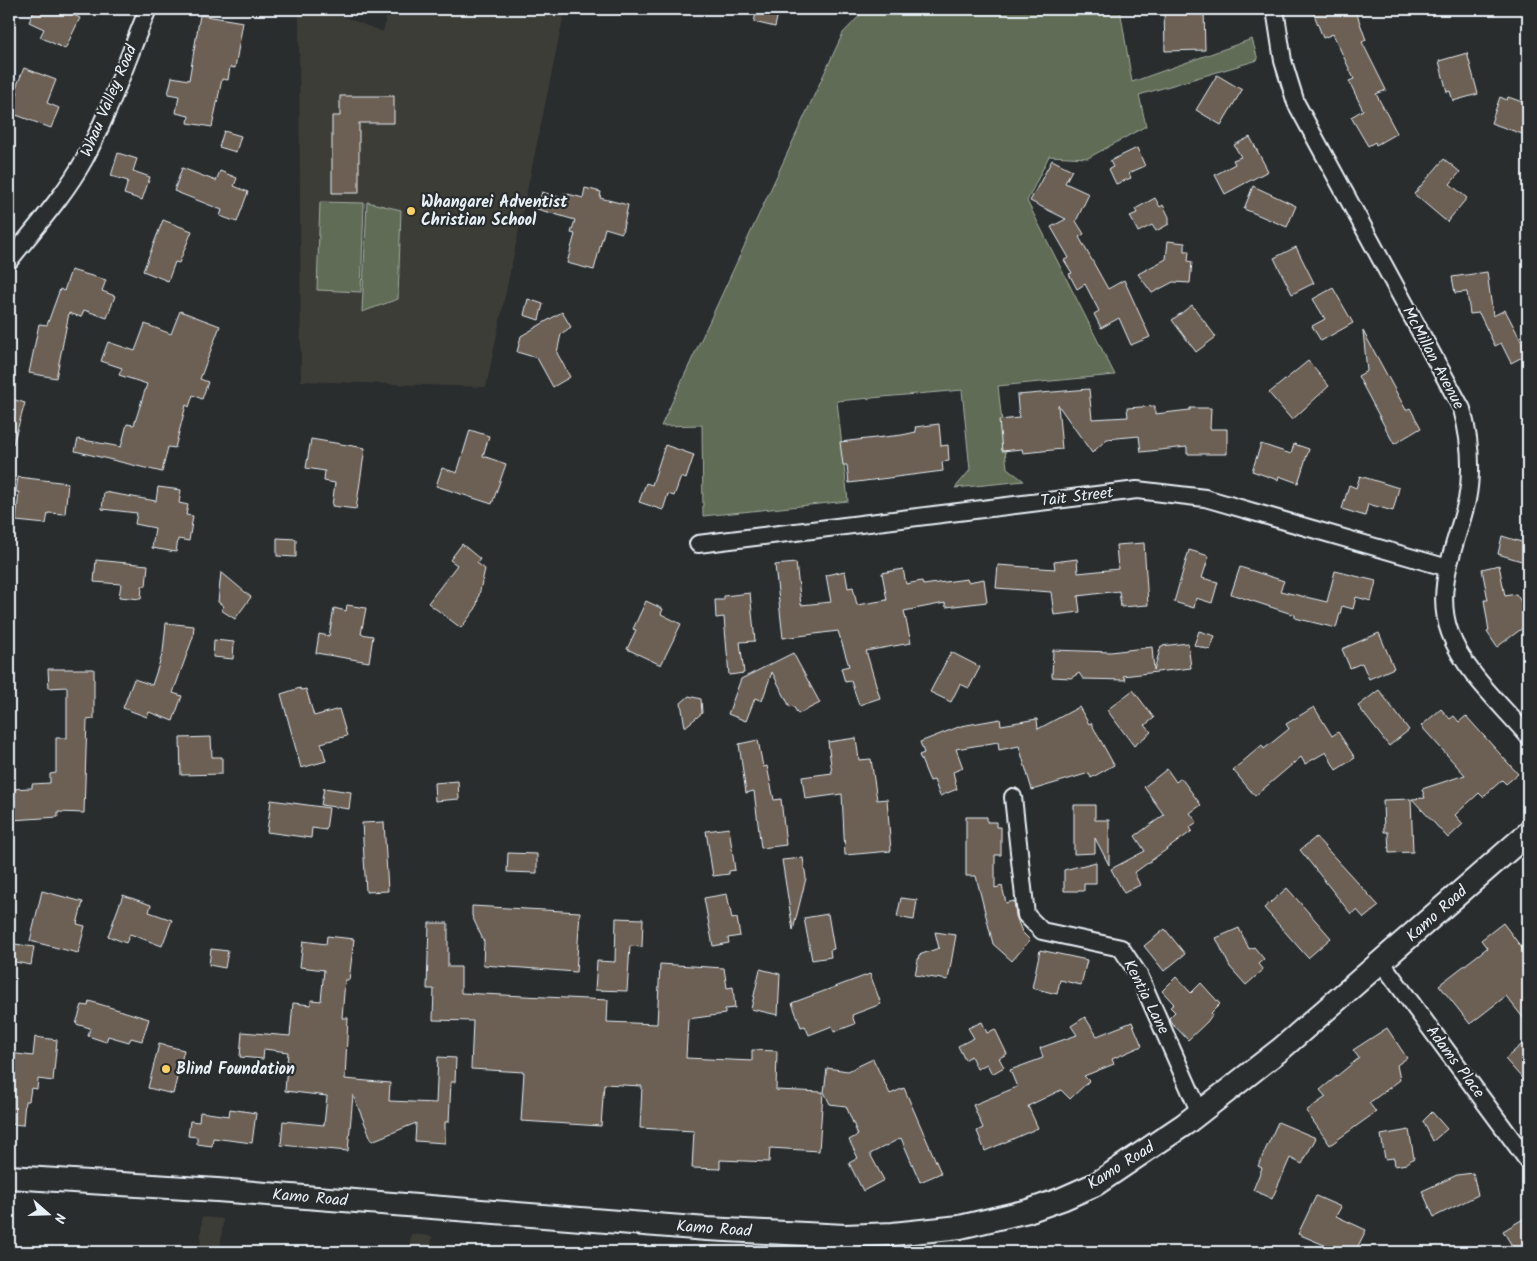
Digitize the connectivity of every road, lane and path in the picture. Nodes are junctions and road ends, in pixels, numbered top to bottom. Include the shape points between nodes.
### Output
1 (148, 9) edge
2 (1275, 9) edge
3 (9, 262) edge
4 (698, 544) dead end
5 (1448, 568) junction
6 (1528, 736) edge
7 (1013, 797) dead end
8 (1528, 833) edge
9 (1382, 963) junction
10 (1200, 1113) junction
11 (1528, 1160) edge
12 (9, 1177) edge

1 - 3 street, Whau Valley Road via 83,161
2 - 5 street, McMillan Avenue via 1283,61 1296,103 1462,409 1468,431 1470,475 1467,499
4 - 5 street, Tait Street via 1137,490 1205,498
5 - 6 street, McMillan Avenue via 1445,614 1458,650
7 - 10 street, Kentia Lane via 1026,915 1042,931 1121,948 1139,975
8 - 9 main road, Kamo Road
9 - 10 main road, Kamo Road
9 - 11 street, Adams Place
10 - 12 main road, Kamo Road via 1096,1184 1062,1199 1028,1211 960,1227 893,1234 845,1236 707,1229

